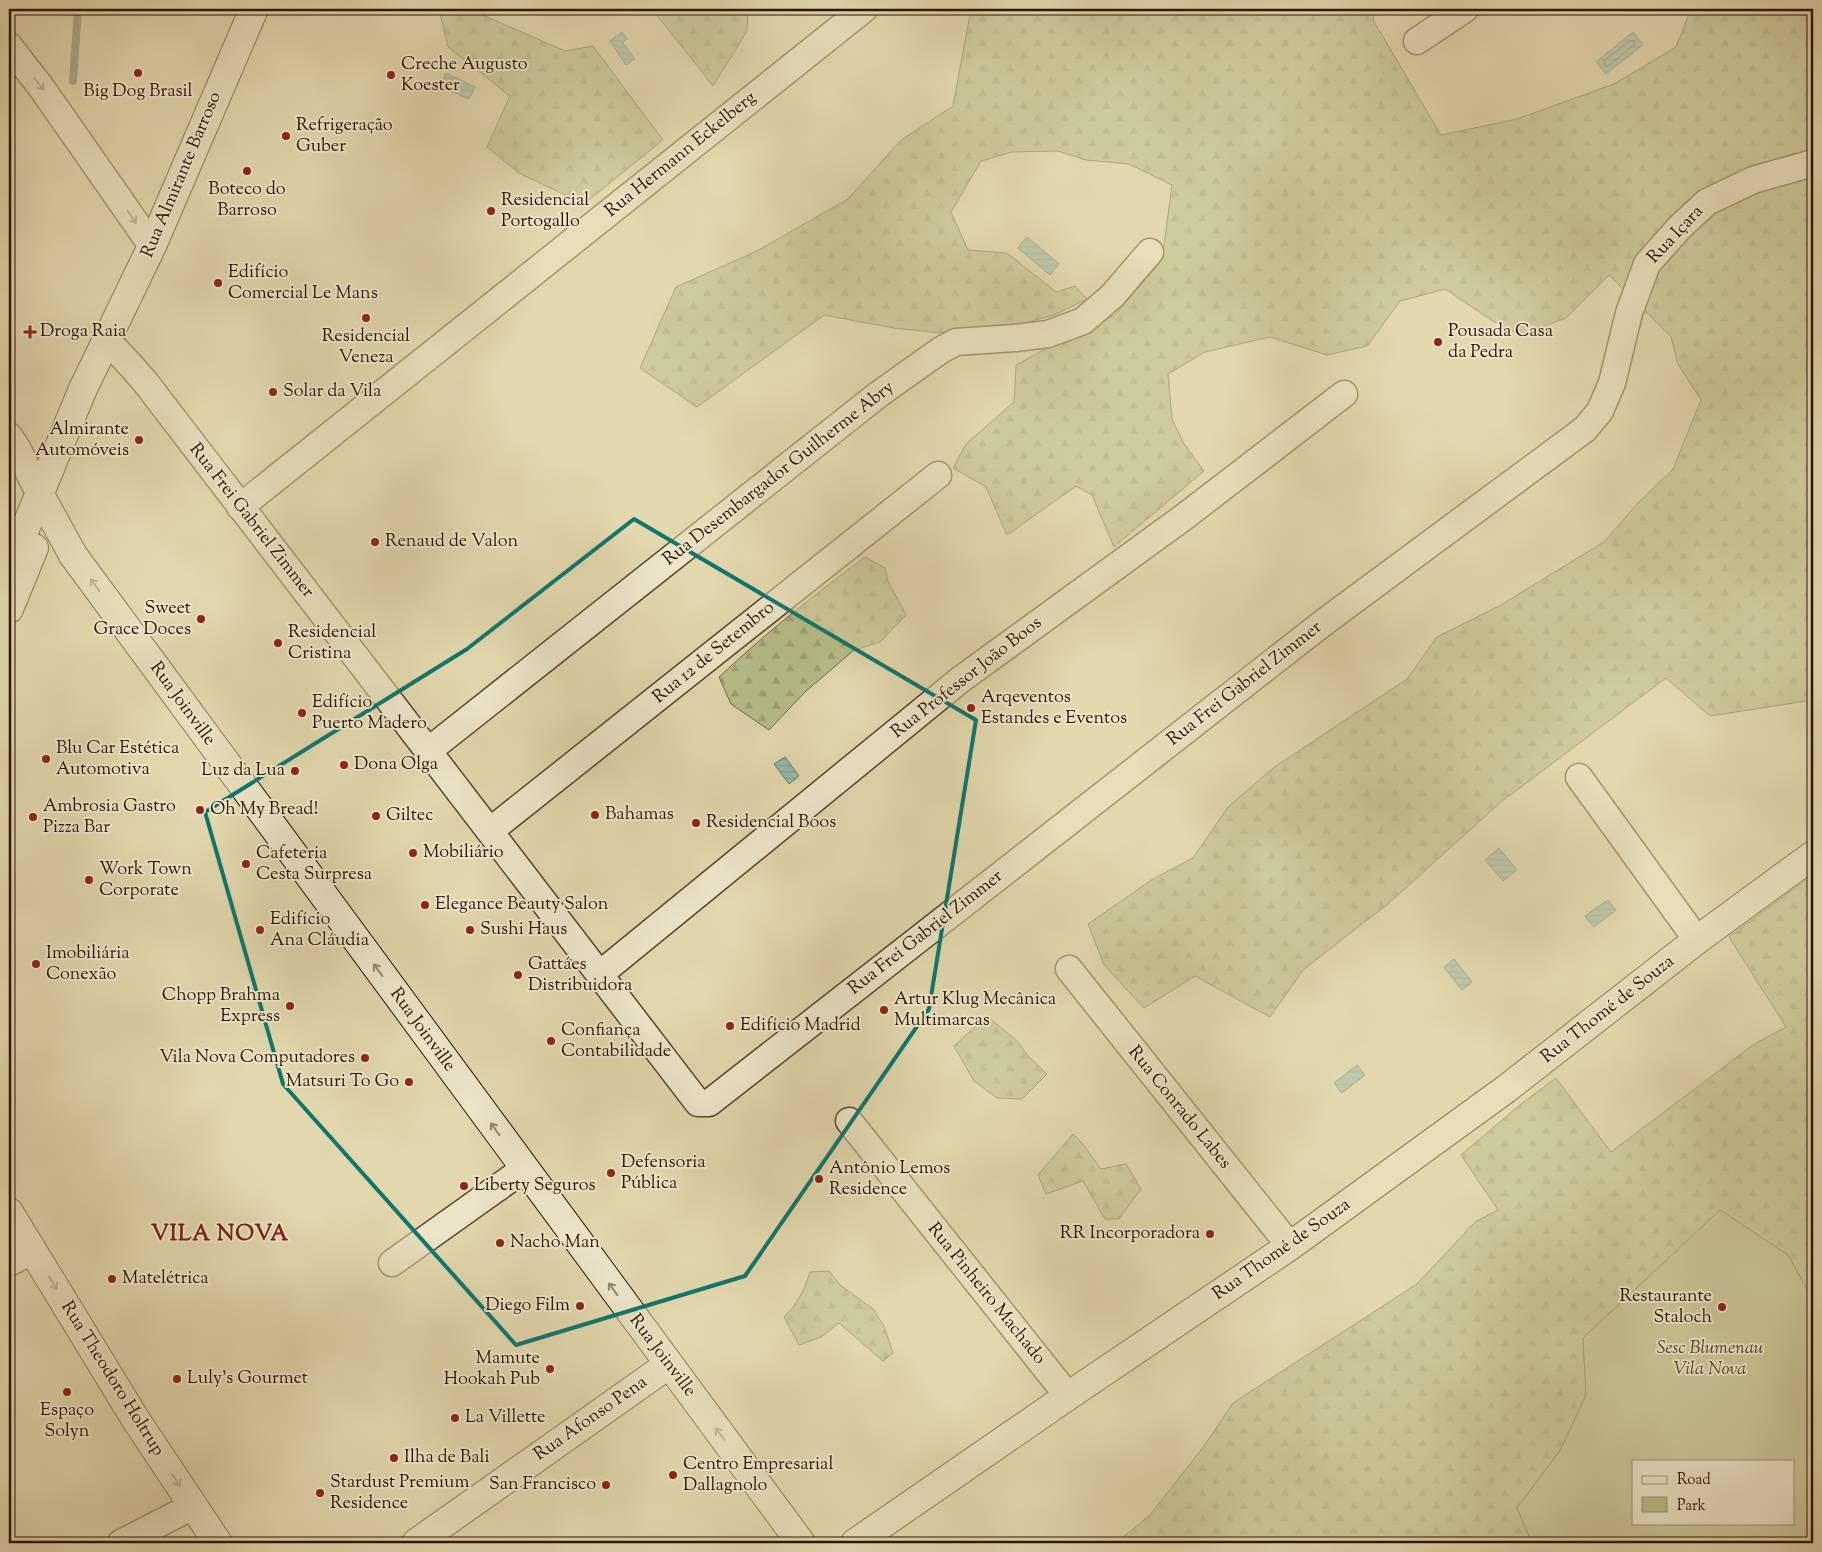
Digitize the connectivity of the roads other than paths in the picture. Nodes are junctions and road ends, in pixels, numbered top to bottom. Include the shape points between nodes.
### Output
1 (254, 9) edge
2 (864, 9) edge
3 (1465, 9) edge
4 (1418, 41) dead end
5 (9, 46) edge
6 (1813, 163) edge
7 (152, 246) junction
8 (1150, 252) dead end
9 (108, 341) junction
10 (1344, 394) dead end
11 (1585, 429) joint
12 (9, 436) edge
13 (938, 475) dead end
14 (44, 503) junction
15 (240, 507) junction
16 (9, 568) edge
17 (9, 609) edge
18 (428, 751) junction
19 (1579, 777) dead end
20 (490, 831) junction
21 (1813, 856) edge
22 (1697, 940) junction
23 (1069, 969) dead end
24 (600, 974) junction
25 (849, 1121) dead end
26 (524, 1168) junction
27 (9, 1212) edge
28 (1290, 1246) junction
29 (32, 1250) junction
30 (9, 1263) edge
31 (392, 1263) dead end
32 (668, 1364) junction
33 (1068, 1396) junction
34 (193, 1506) junction
35 (121, 1543) edge
36 (218, 1543) edge
37 (416, 1543) edge
38 (801, 1543) edge
39 (855, 1543) edge

1 - 7 main road, Rua Almirante Barroso
2 - 15 street, Rua Hermann Eckelberg
3 - 4 street
5 -> 7 street
6 - 11 street, Rua Içara via 1753,180 1707,202 1647,264 1629,313 1612,383 1600,411
7 - 9 main road, Rua Almirante Barroso
8 - 18 street, Rua Desembargador Guilherme Abry via 1112,296 1082,321 1048,334 956,342 941,350 879,394
9 - 14 main road, Rua Almirante Barroso via 96,397
9 - 15 street, Rua Frei Gabriel Zimmer via 133,368
10 - 24 street, Rua Professor João Boos via 1184,517 960,680
11 - 24 street, Rua Frei Gabriel Zimmer via 1323,623 709,1103 698,1103
12 - 14 street
13 - 20 street, Rua 12 de Setembro
14 - 16 main road, Rua Almirante Barroso
14 - 17 main road, Rua Almirante Barroso
26 -> 14 main road, Rua Joinville via 73,555
15 - 18 street, Rua Frei Gabriel Zimmer
18 - 20 street, Rua Frei Gabriel Zimmer
19 - 22 street
20 - 24 street, Rua Frei Gabriel Zimmer
21 - 22 main road, Rua Thomé de Souza
22 - 28 main road, Rua Thomé de Souza via 1506,1089
23 - 28 street, Rua Conrado Labes
25 - 33 street, Rua Pinheiro Machado
26 - 31 street
32 -> 26 main road, Rua Joinville
27 - 29 main road, Rua Theodoro Holtrup
28 - 33 main road, Rua Thomé de Souza
29 - 30 street
29 -> 34 main road, Rua Theodoro Holtrup
32 - 37 main road, Rua Afonso Pena
38 -> 32 main road, Rua Joinville
33 - 39 main road, Rua Thomé de Souza
34 - 35 street
34 - 36 main road, Rua Theodoro Holtrup

